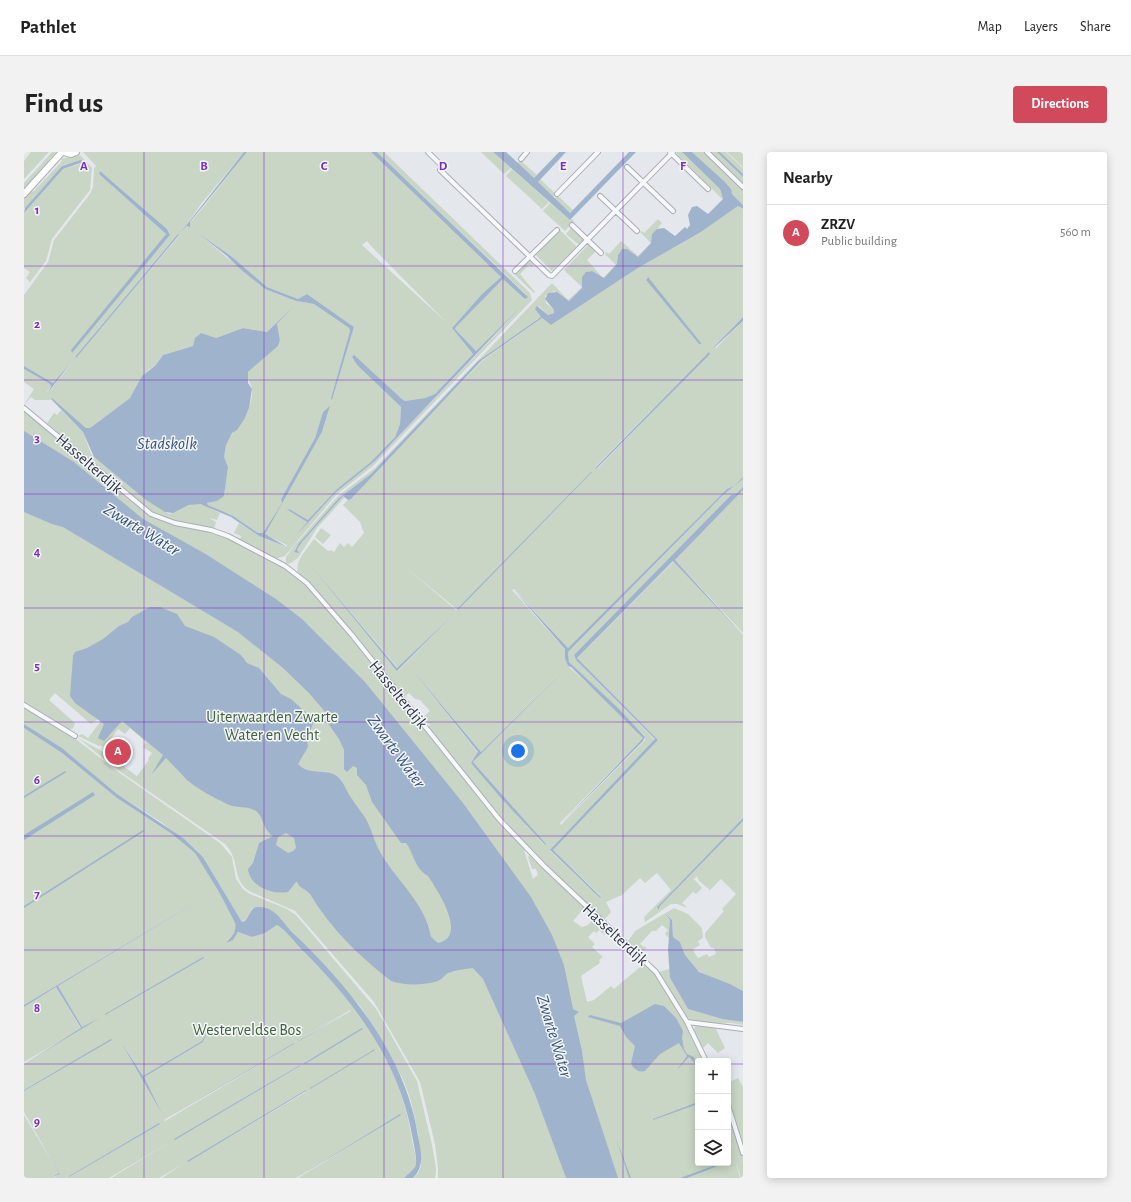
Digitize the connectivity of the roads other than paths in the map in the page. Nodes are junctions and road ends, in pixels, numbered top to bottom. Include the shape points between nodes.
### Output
1 (63, 152) edge
2 (76, 152) edge
3 (428, 152) edge
4 (527, 152) edge
5 (598, 152) edge
6 (707, 152) edge
7 (671, 153) edge
8 (521, 159) dead end
9 (627, 167) dead end
10 (644, 183) junction
11 (743, 187) edge
12 (708, 188) dead end
13 (24, 194) edge
14 (557, 194) dead end
15 (600, 196) dead end
16 (673, 211) dead end
17 (616, 212) junction
18 (572, 225) dead end
19 (557, 230) dead end
20 (636, 231) dead end
21 (588, 240) junction
22 (601, 253) dead end
23 (530, 257) junction
24 (515, 271) dead end
25 (24, 408) edge
26 (24, 705) edge
27 (74, 736) dead end
28 (687, 1022) junction
29 (743, 1029) edge
30 (705, 1058) edge
31 (731, 1114) edge
32 (743, 1153) edge

1 - 2 main road
1 - 13 main road
3 - 23 street via 443,166 440,170
4 - 8 street
5 - 14 street
6 - 11 street
7 - 10 street
7 - 12 street
9 - 10 street
10 - 16 street
10 - 17 street
15 - 17 street
17 - 20 street
17 - 21 street
18 - 21 street
19 - 23 street
21 - 22 street
21 - 23 street via 552,276
23 - 24 street
25 - 28 street, Hasselterdijk via 151,514 166,521 228,536 285,566 303,579 352,635 499,819 544,866 652,967
26 - 27 street
28 - 29 street
28 - 30 street, Hasselterdijk
31 - 32 street

